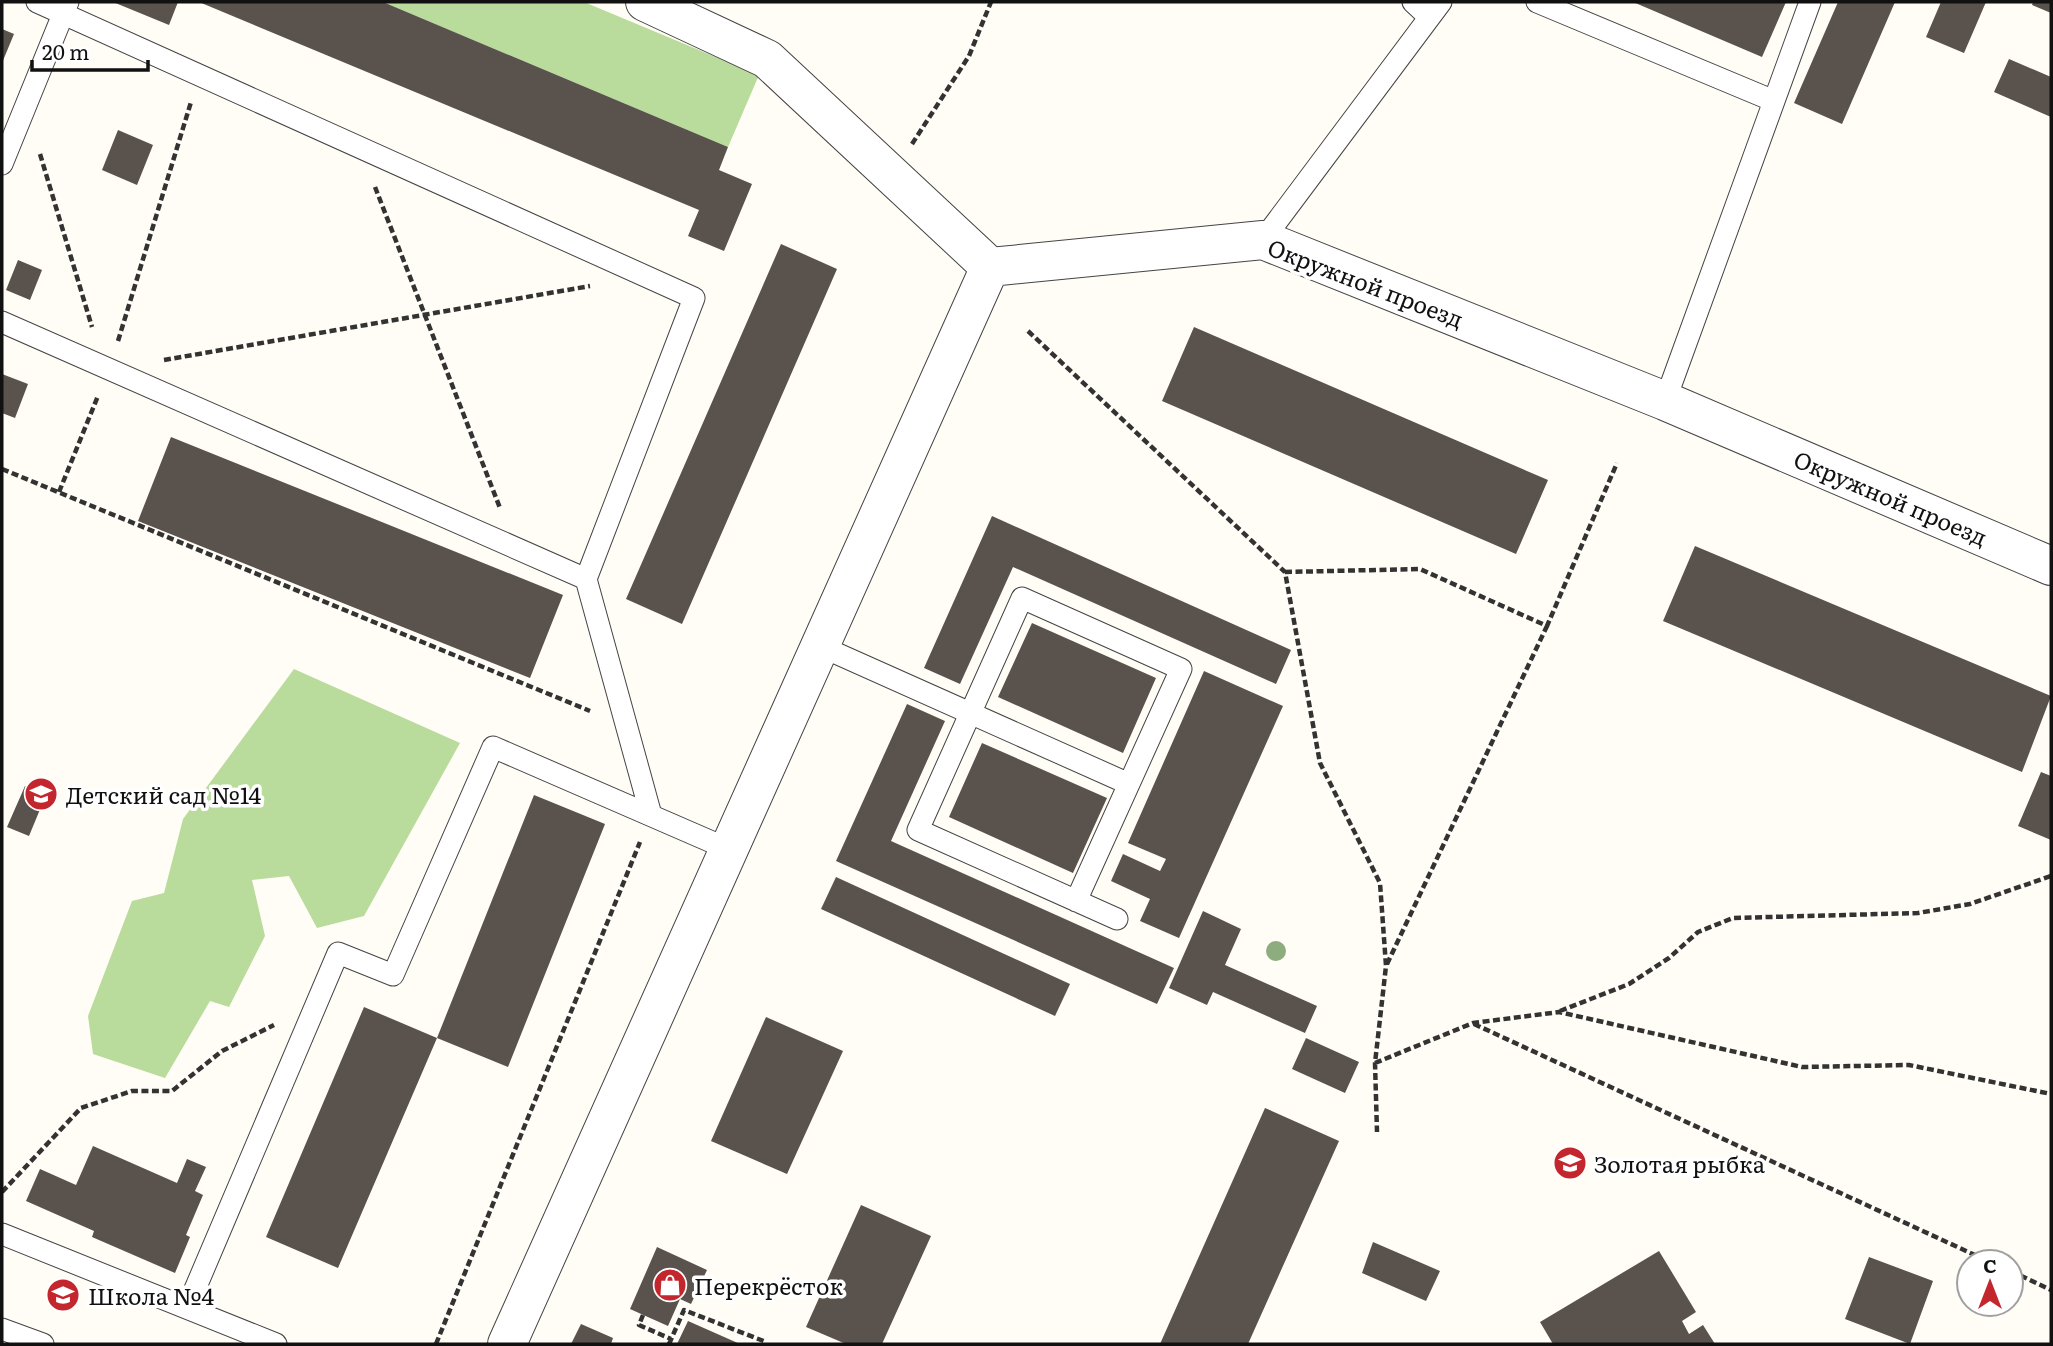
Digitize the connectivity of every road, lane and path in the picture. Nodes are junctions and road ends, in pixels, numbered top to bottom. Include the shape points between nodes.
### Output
1 (37, 2) edge
2 (645, 2) edge
3 (991, 2) edge
4 (1537, 2) edge
5 (1810, 2) edge
6 (1427, 6) edge
7 (65, 7) edge
8 (200, 74) junction
9 (1774, 101) junction
10 (26, 104) junction
11 (360, 147) junction
12 (2, 164) edge
13 (893, 174) junction
14 (1263, 240) junction
15 (990, 267) junction
16 (646, 276) junction
17 (425, 314) junction
18 (2, 322) edge
19 (1028, 331) dead end
20 (109, 370) junction
21 (1665, 401) junction
22 (1617, 464) dead end
23 (2, 469) edge
24 (59, 492) junction
25 (516, 548) junction
26 (2051, 566) edge
27 (1285, 572) junction
28 (586, 579) junction
29 (1546, 626) junction
30 (820, 646) junction
31 (971, 713) junction
32 (626, 726) junction
33 (1129, 783) junction
34 (651, 815) junction
35 (728, 849) junction
36 (2051, 876) edge
37 (1076, 901) junction
38 (1117, 919) dead end
39 (1386, 966) junction
40 (317, 1003) junction
41 (1559, 1012) junction
42 (1474, 1023) junction
43 (1375, 1063) junction
44 (2051, 1094) edge
45 (1377, 1132) dead end
46 (2, 1192) edge
47 (2, 1234) edge
48 (1960, 1248) edge
49 (2025, 1278) edge
50 (2051, 1290) edge
51 (187, 1308) junction
52 (643, 1315) dead end
53 (2, 1329) edge
54 (670, 1342) edge
55 (766, 1342) dead end
56 (43, 1344) edge
57 (276, 1344) edge
58 (436, 1344) edge
59 (507, 1344) edge

1 - 7 lane
2 - 13 street via 767,59
3 - 13 path via 969,56
4 - 9 lane
5 - 9 lane
6 - 14 lane
7 - 8 lane
7 - 10 lane
8 - 11 lane
8 - 20 path
9 - 21 lane
10 - 12 lane
10 - 20 path via 82,304
11 - 16 lane
11 - 17 path
13 - 15 street
14 - 15 street, Окружной проезд
14 - 21 street, Окружной проезд
15 - 30 street
16 - 17 path
16 - 28 lane via 694,298
17 - 20 path
17 - 25 path
18 - 20 lane
19 - 27 path
20 - 24 path
20 - 25 lane
21 - 26 street, Окружной проезд
22 - 29 path
23 - 24 path
24 - 32 path
25 - 28 lane
27 - 29 path via 1420,569
27 - 39 path via 1320,763 1380,883
28 - 32 lane
29 - 39 path
30 - 31 lane
30 - 35 street
31 - 33 lane
31 - 33 lane via 1022,598 1181,669
31 - 37 lane via 918,830
32 - 34 lane
33 - 37 lane
34 - 35 lane
34 - 40 lane via 493,747 393,975 338,953
34 - 58 path
35 - 59 street
36 - 41 path via 1970,904 1918,913 1733,918 1698,932 1629,984
37 - 38 lane
39 - 43 path
40 - 46 path via 222,1051 172,1091 132,1091 81,1108
40 - 51 lane
41 - 42 path
41 - 44 path via 1802,1067 1909,1065
42 - 43 path
42 - 48 path
43 - 45 path
47 - 51 lane
49 - 50 path
51 - 57 lane
52 - 54 path via 639,1325
53 - 56 lane
54 - 55 path via 684,1310

